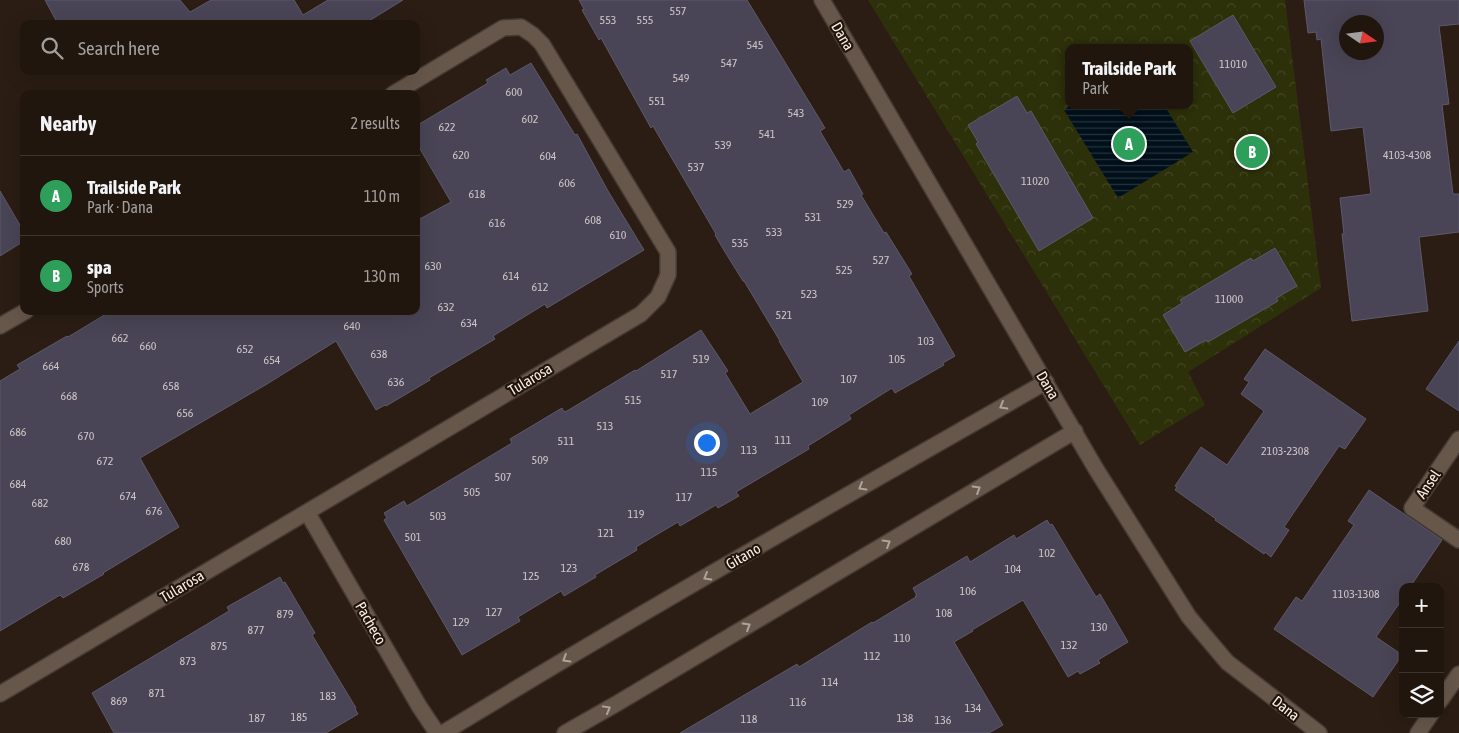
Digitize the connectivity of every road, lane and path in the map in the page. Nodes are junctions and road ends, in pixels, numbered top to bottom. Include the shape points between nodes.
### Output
1 (822, 0) edge
2 (400, 90) edge
3 (20, 314) edge
4 (0, 326) edge
5 (1046, 382) junction
6 (1075, 431) junction
7 (1459, 439) edge
8 (307, 512) junction
9 (1459, 540) edge
10 (1459, 674) edge
11 (0, 694) edge
12 (1444, 695) edge
13 (1428, 718) edge
14 (437, 733) edge
15 (442, 733) edge
16 (565, 733) edge
17 (1319, 733) edge
18 (1418, 733) edge

1 - 5 street, Dana
2 - 8 street, Tularosa via 503,28 522,27 542,44 668,252 668,275 658,297 641,314
3 - 4 street
5 - 6 street, Dana
5 -> 15 street, Gitano
16 -> 6 street
6 - 17 street, Dana via 1189,617 1227,662
7 - 9 street, Ansel via 1412,508
8 - 11 street, Tularosa
8 - 14 street, Pacheco
10 - 12 street
13 - 18 street

